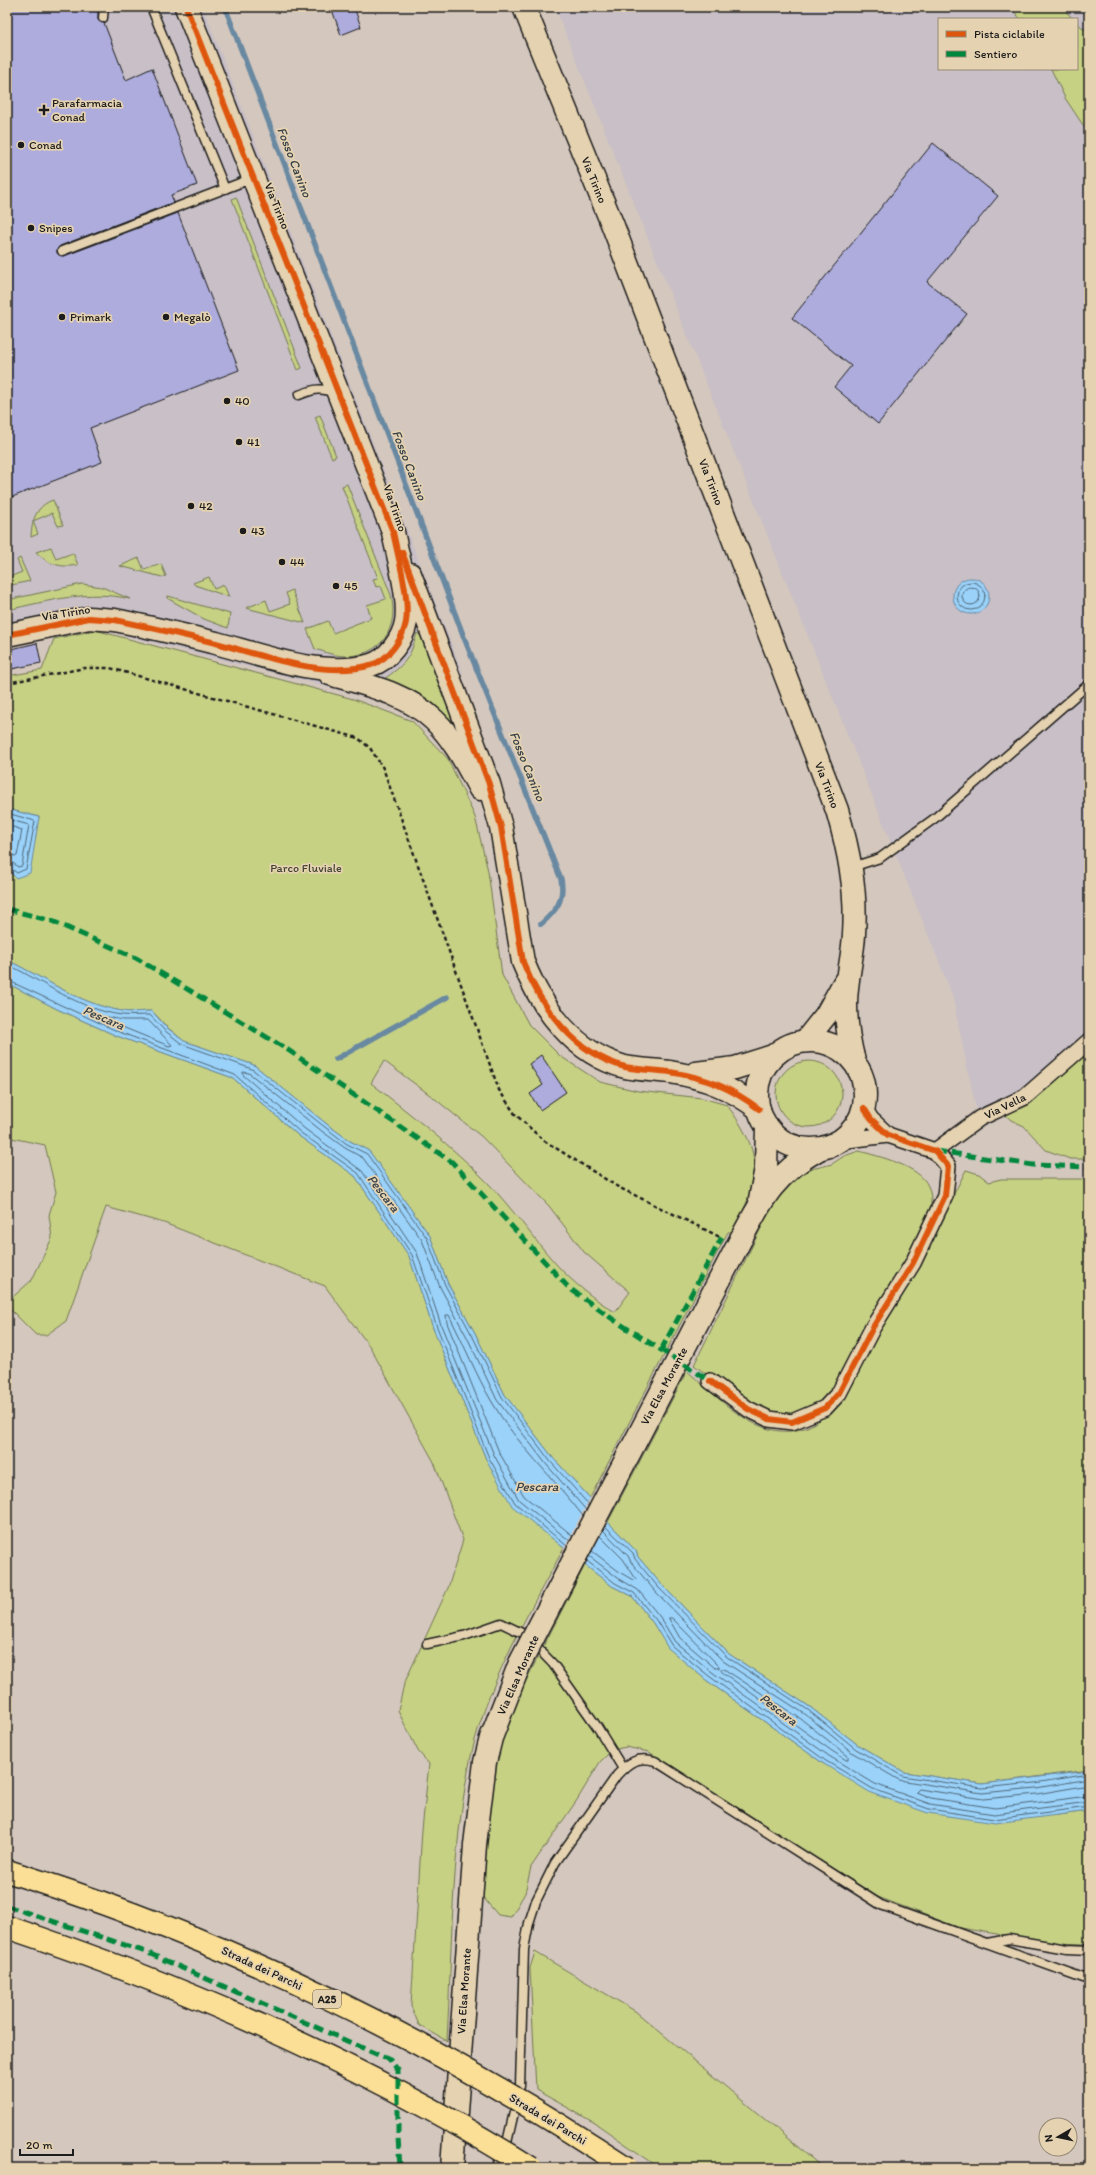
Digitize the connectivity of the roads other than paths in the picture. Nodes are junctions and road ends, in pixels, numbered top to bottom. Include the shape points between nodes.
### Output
1 (104, 7) edge
2 (151, 7) edge
3 (186, 7) edge
4 (524, 7) edge
5 (103, 18) dead end
6 (254, 178) junction
7 (225, 189) junction
8 (62, 251) dead end
9 (298, 395) dead end
10 (341, 398) junction
11 (394, 532) junction
12 (7, 635) edge
13 (313, 668) junction
14 (1089, 684) edge
15 (501, 827) junction
16 (851, 867) junction
17 (850, 967) junction
18 (806, 1040) junction
19 (1089, 1041) edge
20 (774, 1056) junction
21 (854, 1061) junction
22 (671, 1072) junction
23 (864, 1108) junction
24 (763, 1118) junction
25 (888, 1135) junction
26 (839, 1141) junction
27 (819, 1149) junction
28 (935, 1151) junction
29 (757, 1208) junction
30 (710, 1381) dead end
31 (427, 1644) dead end
32 (623, 1769) junction
33 (7, 1871) edge
34 (7, 1927) edge
35 (986, 1943) junction
36 (1089, 1950) edge
37 (1089, 1980) edge
38 (452, 2168) edge
39 (496, 2168) edge
40 (531, 2168) edge
41 (627, 2168) edge

1 - 5 lane
2 - 7 lane
3 - 6 main road, Via Tirino
4 - 16 main road, Via Tirino via 613,226 837,810
6 - 7 lane
6 - 10 main road, Via Tirino
7 - 8 lane
9 - 10 lane via 322,389
10 - 11 main road, Via Tirino
11 - 13 main road, Via Tirino via 407,607 406,622 401,636 388,654 376,663 354,668
11 - 15 main road via 489,784
12 - 13 main road, Via Tirino via 89,618 115,620
13 - 15 main road via 402,698 434,720 461,756
14 - 16 lane via 935,818 880,858
15 - 22 main road via 523,962 548,1010 568,1034 594,1054 627,1067
16 - 17 main road, Via Tirino via 855,901
17 - 18 main road, Via Tirino via 838,996
17 - 21 main road, Via Tirino via 846,1016
18 - 20 main road via 789,1045
18 - 21 main road via 833,1045
19 - 28 street, Via Vella via 1025,1097 980,1118
20 - 22 main road via 722,1071 695,1074
20 - 24 main road via 758,1085
21 - 23 main road via 866,1091
22 - 24 main road via 722,1085
23 - 25 street via 871,1119
23 - 26 main road via 855,1127
24 - 27 main road via 784,1142
24 - 29 main road, Via Elsa Morante via 766,1168
25 - 26 street
25 - 28 street
26 - 27 main road
27 - 29 main road, Via Elsa Morante via 802,1158 781,1175
28 - 30 street via 948,1166 945,1196 913,1263 873,1327 839,1393 824,1408 792,1422 769,1419 748,1410
29 - 38 main road, Via Elsa Morante, bridge via 732,1238 520,1663 491,1738 484,1770 475,1845
31 - 32 lane via 464,1636 501,1623 524,1634 553,1664
32 - 35 lane via 635,1760 646,1758 656,1761 881,1905
32 - 39 lane via 555,1863 536,1901 524,1950 520,2086 506,2147
33 - 41 highway, Strada dei Parchi / A25, bridge via 137,1916 211,1945 284,1978 369,2019 478,2077 566,2128
34 - 40 highway, bridge via 129,1970 276,2033 420,2104
35 - 36 lane via 1009,1938 1067,1949
35 - 37 lane

